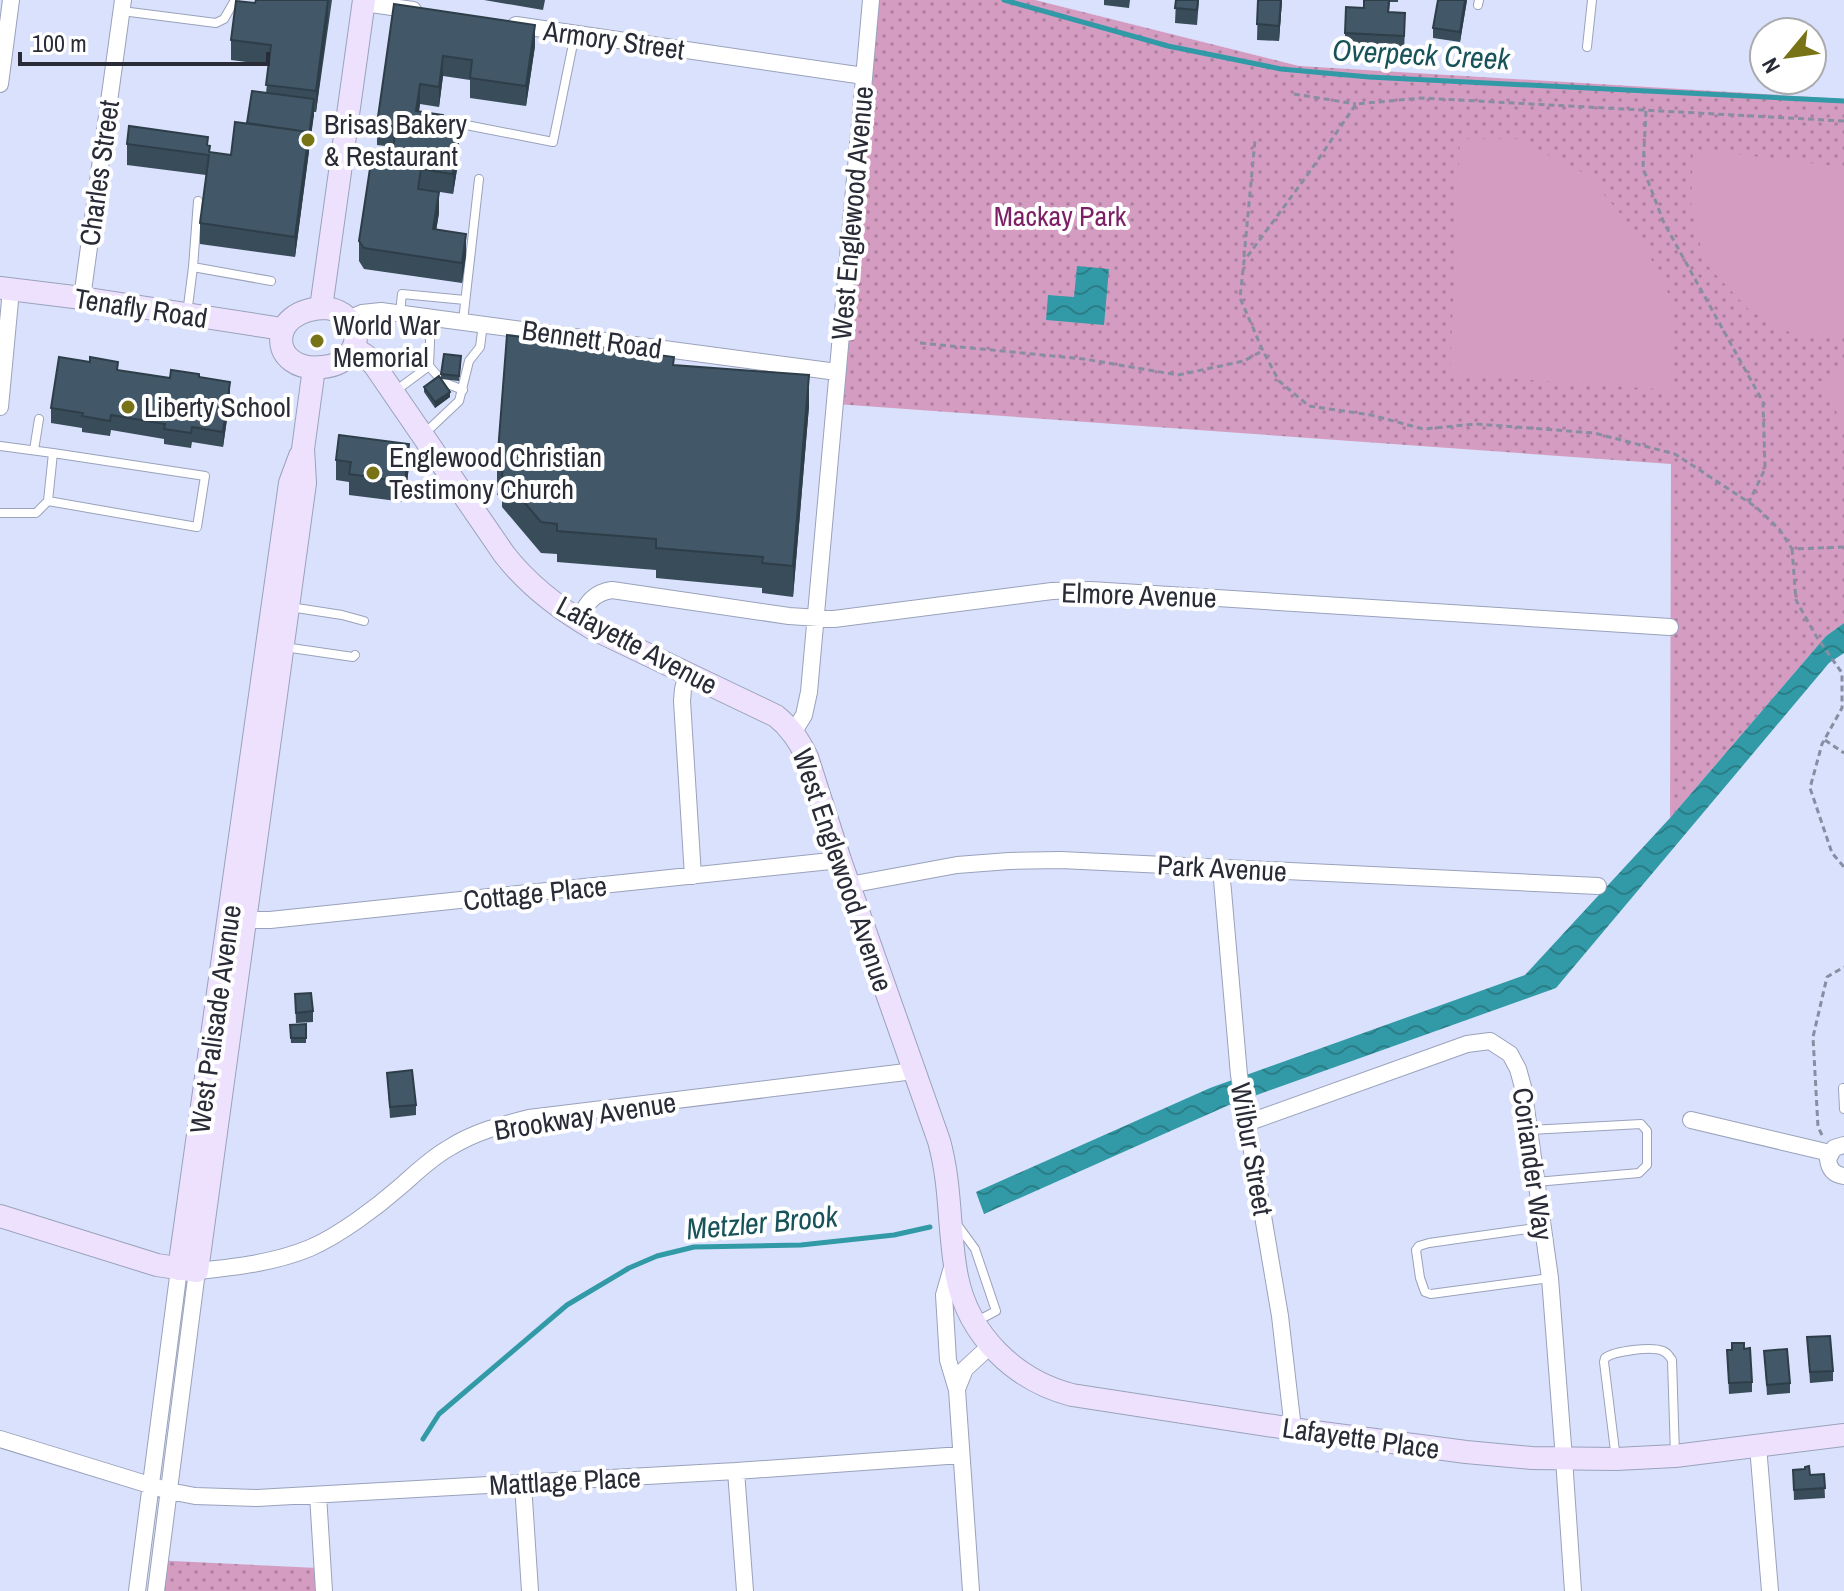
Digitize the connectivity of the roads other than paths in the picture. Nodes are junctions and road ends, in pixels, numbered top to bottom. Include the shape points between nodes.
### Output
1 (11, 0) edge
2 (235, 0) edge
3 (871, 0) edge
4 (1592, 0) edge
5 (364, 2) edge
6 (127, 8) edge
7 (424, 12) edge
8 (500, 23) edge
9 (575, 34) junction
10 (1587, 47) dead end
11 (864, 76) junction
12 (0, 84) edge
13 (451, 122) dead end
14 (479, 179) dead end
15 (198, 201) dead end
16 (193, 267) junction
17 (271, 281) dead end
18 (6, 289) edge
19 (82, 298) junction
20 (465, 300) junction
21 (321, 308) junction
22 (400, 313) junction
23 (187, 315) junction
24 (431, 317) junction
25 (348, 319) junction
26 (463, 321) junction
27 (483, 324) junction
28 (282, 329) junction
29 (354, 348) junction
30 (429, 366) junction
31 (314, 368) junction
32 (837, 372) junction
33 (463, 390) junction
34 (393, 393) junction
35 (0, 407) edge
36 (39, 419) dead end
37 (423, 435) junction
38 (0, 446) edge
39 (34, 450) junction
40 (53, 453) junction
41 (48, 501) junction
42 (0, 513) edge
43 (815, 619) junction
44 (578, 620) junction
45 (364, 621) dead end
46 (282, 626) junction
47 (1670, 627) dead end
48 (355, 655) dead end
49 (687, 674) junction
50 (793, 733) junction
51 (840, 860) junction
52 (1221, 868) junction
53 (693, 876) junction
54 (849, 885) junction
55 (1598, 886) dead end
56 (237, 920) junction
57 (914, 1071) junction
58 (1843, 1088) edge
59 (1844, 1109) edge
60 (1247, 1120) junction
61 (1691, 1120) dead end
62 (1529, 1130) junction
63 (1837, 1149) edge
64 (1844, 1176) edge
65 (1536, 1182) junction
66 (0, 1216) edge
67 (951, 1216) junction
68 (1542, 1227) junction
69 (955, 1257) junction
70 (188, 1270) junction
71 (1550, 1278) junction
72 (974, 1323) junction
73 (991, 1345) junction
74 (957, 1390) junction
75 (1293, 1429) junction
76 (1844, 1435) edge
77 (0, 1439) edge
78 (1758, 1446) junction
79 (961, 1455) junction
80 (1675, 1456) junction
81 (1564, 1459) junction
82 (1616, 1459) junction
83 (736, 1471) junction
84 (523, 1484) junction
85 (152, 1487) junction
86 (169, 1491) junction
87 (318, 1495) junction
88 (137, 1591) edge
89 (156, 1591) edge
90 (324, 1591) edge
91 (530, 1591) edge
92 (745, 1591) edge
93 (971, 1591) edge
94 (1573, 1591) edge
95 (1770, 1591) edge

1 - 12 street
2 - 6 lane via 216,23
3 - 11 street, West Englewood Avenue
4 - 10 lane
5 - 7 street
5 - 21 street
6 - 19 street, Charles Street
8 - 9 street, Armory Street
9 - 11 street, Armory Street
9 - 13 lane via 553,142
11 - 32 street, West Englewood Avenue
14 - 20 lane
15 - 16 lane
16 - 17 lane
16 - 23 lane
18 - 19 street, Tenafly Road
18 - 35 street
19 - 23 street, Tenafly Road
20 - 22 lane via 402,294
20 - 26 lane
21 - 25 street via 337,310
21 - 28 street via 302,312
22 - 24 street, Bennett Road
22 - 25 street, Bennett Road via 372,311
23 - 28 street, Tenafly Road
24 - 26 street, Bennett Road
24 - 30 lane
25 - 29 street via 356,334
26 - 27 street, Bennett Road
27 - 32 street, Bennett Road
27 - 33 lane
28 - 31 street via 287,356
29 - 31 street via 338,364
29 - 34 street, Lafayette Avenue
30 - 33 lane via 443,382
30 - 34 lane
31 - 46 street, West Palisade Avenue via 303,449 290,483
32 - 43 street, West Englewood Avenue
33 - 37 lane via 459,401
34 - 37 street, Lafayette Avenue
36 - 39 lane
37 - 44 street, Lafayette Avenue via 520,574
38 - 39 lane
39 - 40 lane
40 - 41 lane
40 - 41 lane via 205,476 197,527
41 - 42 lane via 36,513
43 - 44 street, Elmore Avenue via 612,590 591,598
43 - 47 street, Elmore Avenue via 1091,590
43 - 50 street, West Englewood Avenue via 808,703
44 - 49 street, Lafayette Avenue
45 - 46 lane via 342,615
46 - 48 lane
46 - 56 street, West Palisade Avenue
49 - 50 street, Lafayette Avenue via 771,713
49 - 53 street via 682,694
50 - 51 street, West Englewood Avenue via 807,757
51 - 53 street, Cottage Place
51 - 54 street, West Englewood Avenue
52 - 54 street, Park Avenue via 1009,861
52 - 55 street, Park Avenue
52 - 60 street, Wilbur Street
53 - 56 street, Cottage Place
54 - 57 street, West Englewood Avenue
56 - 70 street, West Palisade Avenue
57 - 67 street, West Englewood Avenue via 942,1154
57 - 70 street, Brookway Avenue via 499,1125 449,1147 372,1210 313,1247 251,1264
58 - 59 lane
60 - 62 street, Coriander Way via 1467,1044 1490,1041 1510,1054 1518,1069
60 - 75 street, Wilbur Street
61 - 63 street
62 - 65 street, Coriander Way
62 - 65 lane via 1641,1124 1647,1131 1647,1165 1639,1173
63 - 64 street via 1829,1165
65 - 68 street, Coriander Way
66 - 70 street
67 - 69 street, West Englewood Avenue
67 - 72 lane via 975,1249 996,1311
68 - 71 street, Coriander Way
68 - 71 lane via 1419,1246 1420,1278 1431,1294
69 - 72 street, Lafayette Place
69 - 74 street, West Englewood Avenue via 944,1295 948,1360
70 - 85 street, West Palisade Avenue
70 - 86 street, West Palisade Avenue
71 - 81 street, Coriander Way
72 - 73 street, Lafayette Place
73 - 74 street via 965,1369
73 - 75 street, Lafayette Place via 1016,1369 1061,1392
74 - 79 street, West Englewood Avenue
75 - 81 street, Lafayette Place
76 - 78 street, Lafayette Place
77 - 85 street, Mattlage Place
78 - 80 street, Lafayette Place
78 - 95 street
79 - 83 street, Mattlage Place
79 - 93 street, West Englewood Avenue
80 - 82 street, Lafayette Place
80 - 82 lane via 1672,1360 1656,1349 1605,1358
81 - 82 street, Lafayette Place
81 - 94 street, Coriander Way
83 - 84 street, Mattlage Place
83 - 92 street
84 - 87 street, Mattlage Place
84 - 91 street
85 - 86 street, Mattlage Place
85 - 88 street, West Palisade Avenue
86 - 87 street, Mattlage Place via 257,1498
86 - 89 street, West Palisade Avenue
87 - 90 street

